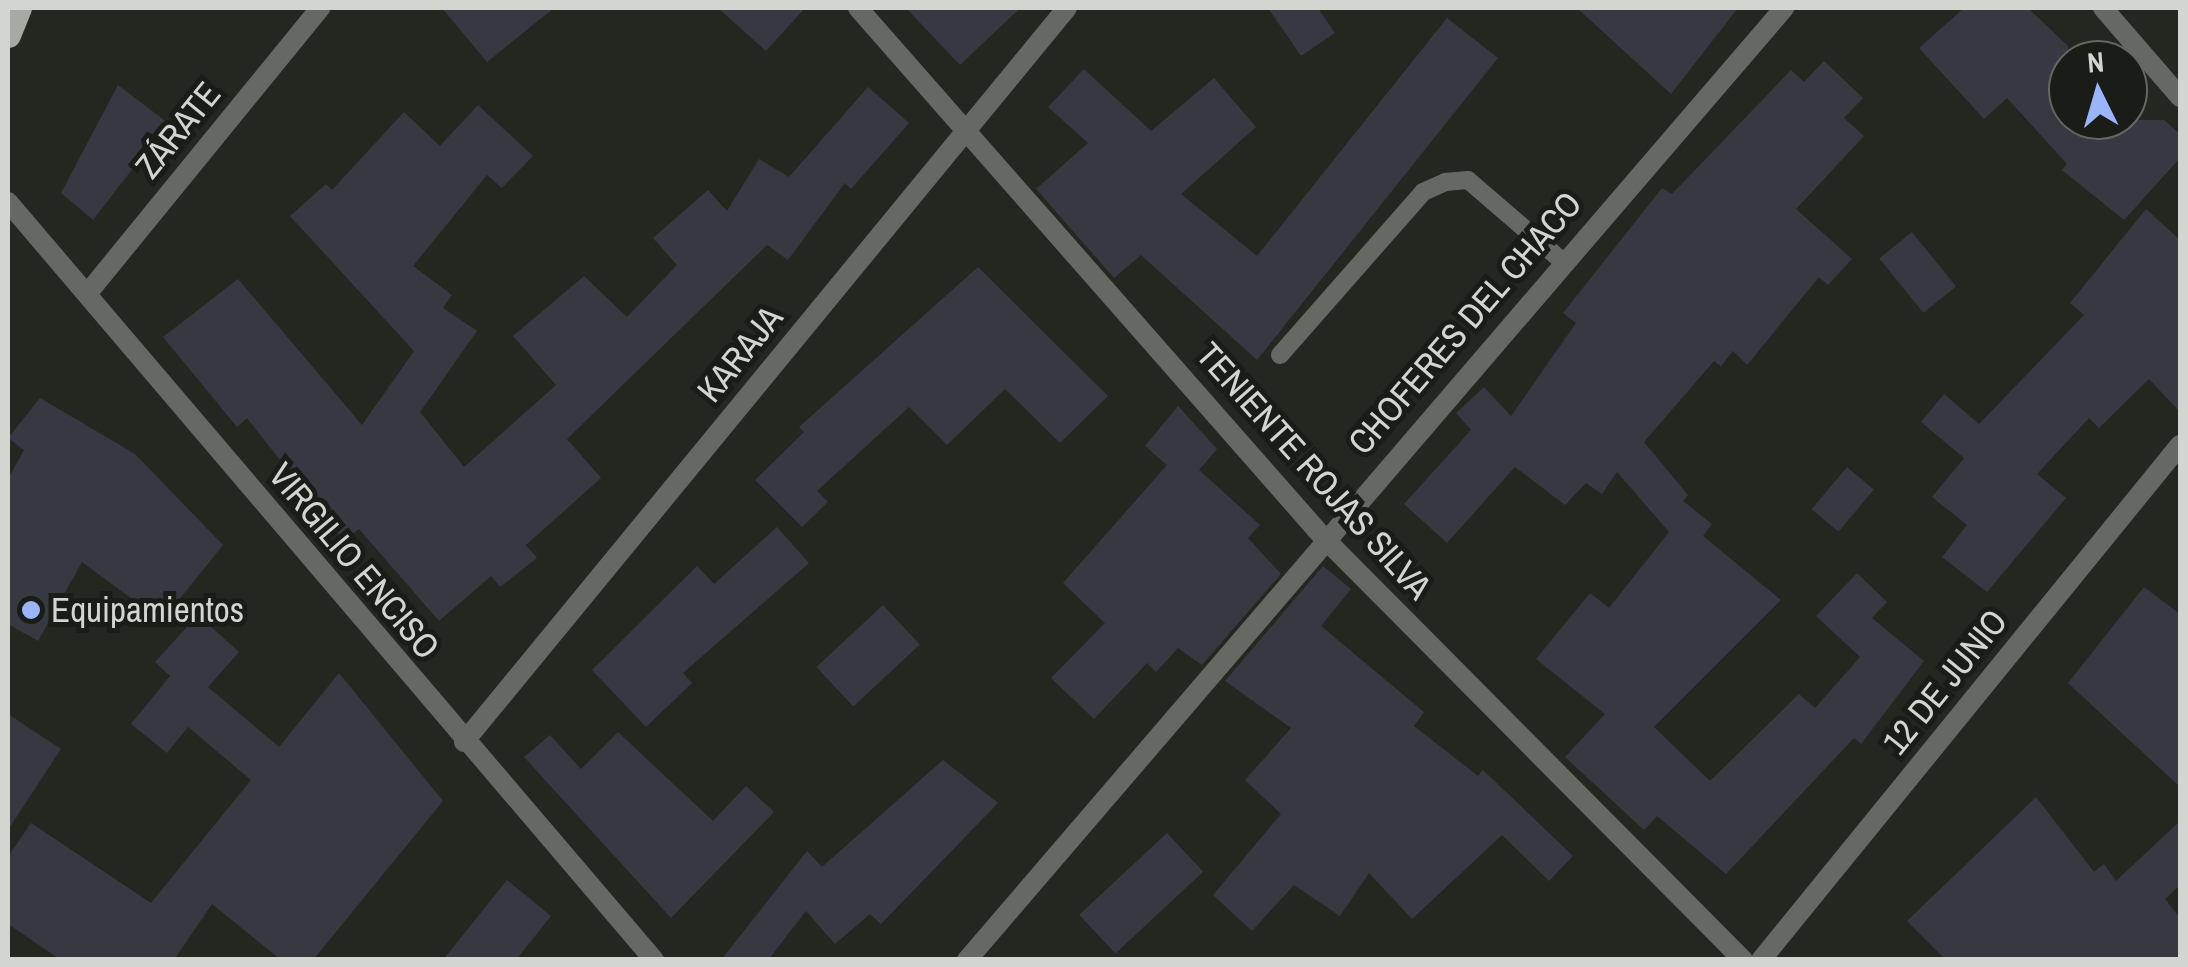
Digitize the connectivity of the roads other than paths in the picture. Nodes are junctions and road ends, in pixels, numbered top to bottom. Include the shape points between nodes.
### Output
1 (19, 8) edge
2 (320, 8) edge
3 (858, 8) edge
4 (1067, 8) edge
5 (1784, 8) edge
6 (2103, 8) edge
7 (8, 35) edge
8 (2180, 97) edge
9 (966, 128) junction
10 (8, 202) edge
11 (1561, 260) junction
12 (87, 294) junction
13 (1280, 354) dead end
14 (2180, 445) edge
15 (1322, 536) junction
16 (464, 742) junction
17 (654, 960) edge
18 (967, 960) edge
19 (1743, 960) edge
20 (1760, 960) edge

1 - 7 main road
2 - 12 street, ZÁRATE
3 - 9 street, TENIENTE ROJAS SILVA
4 - 9 street, KARAJA
5 - 11 street, CHOFERES DEL CHACO
6 - 8 street
9 - 15 street, TENIENTE ROJAS SILVA
9 - 16 street, KARAJA
10 - 12 street, VIRGILIO ENCISO
11 - 13 lane via 1468,180 1445,182 1423,192
11 - 15 street, CHOFERES DEL CHACO
12 - 16 street, VIRGILIO ENCISO
14 - 20 street, 12 DE JUNIO
15 - 18 street, CHOFERES DEL CHACO
15 - 19 street, TENIENTE ROJAS SILVA
16 - 17 street, VIRGILIO ENCISO

